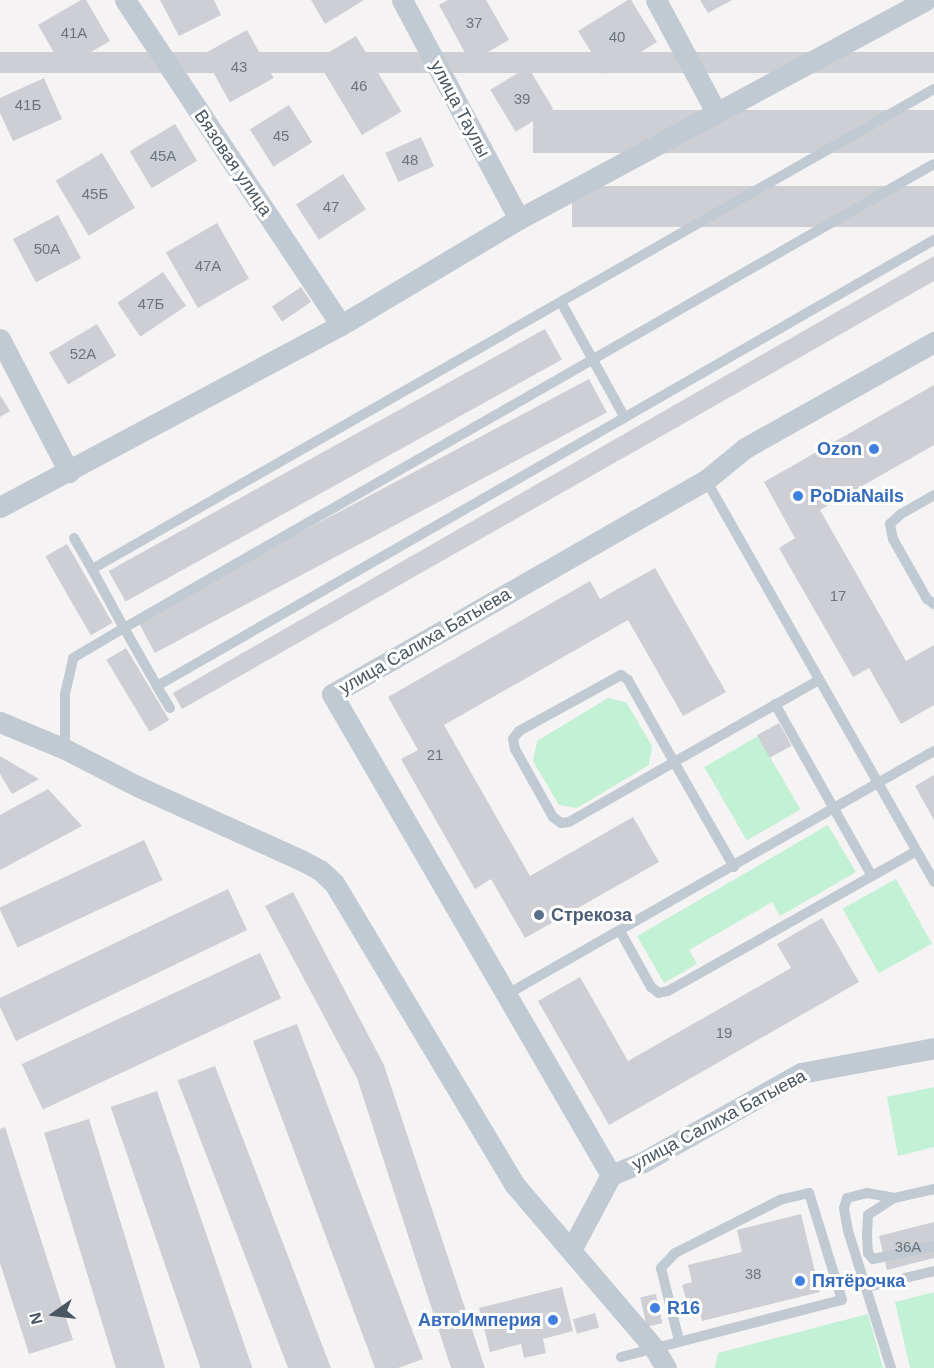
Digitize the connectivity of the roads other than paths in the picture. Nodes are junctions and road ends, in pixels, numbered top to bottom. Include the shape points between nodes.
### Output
1 (125, 0) edge
2 (402, 0) edge
3 (656, 0) edge
4 (926, 0) edge
5 (934, 89) edge
6 (717, 112) junction
7 (934, 164) edge
8 (519, 219) junction
9 (934, 240) edge
10 (561, 302) junction
11 (341, 325) junction
12 (0, 339) edge
13 (934, 342) edge
14 (593, 359) junction
15 (625, 417) junction
16 (69, 471) junction
17 (706, 480) junction
18 (934, 495) edge
19 (0, 507) edge
20 (74, 538) dead end
21 (92, 569) junction
22 (934, 604) edge
23 (124, 628) junction
24 (819, 680) junction
25 (157, 687) junction
26 (776, 704) junction
27 (170, 708) dead end
28 (0, 722) edge
29 (65, 748) junction
30 (934, 751) edge
31 (674, 762) junction
32 (878, 783) junction
33 (834, 810) junction
34 (916, 851) junction
35 (734, 867) junction
36 (872, 876) junction
37 (934, 882) edge
38 (620, 931) junction
39 (506, 995) junction
40 (934, 1048) edge
41 (611, 1175) junction
42 (934, 1188) edge
43 (894, 1198) junction
44 (934, 1245) edge
45 (571, 1250) junction
46 (934, 1271) edge
47 (867, 1287) junction
48 (679, 1341) junction
49 (654, 1348) junction
50 (621, 1357) dead end
51 (666, 1368) edge
52 (891, 1368) edge

1 - 11 street, Вязовая улица
2 - 8 street, улица Таулы
3 - 6 street
4 - 6 street
5 - 10 lane
6 - 8 street
7 - 14 lane
8 - 11 street
9 - 15 lane
10 - 14 lane
10 - 21 lane
11 - 16 street
12 - 16 street
13 - 17 street, улица Салиха Батыева via 745,448
14 - 15 lane
14 - 23 lane
15 - 25 lane
16 - 19 street
17 - 24 lane
17 - 39 street, улица Салиха Батыева via 332,694
18 - 22 lane via 890,524 893,539 927,599
20 - 21 lane
21 - 23 lane
23 - 25 lane
23 - 29 lane via 73,658 65,694
24 - 26 lane
24 - 32 lane
25 - 27 lane
26 - 31 lane
26 - 33 lane
28 - 29 street
29 - 45 street via 137,786 303,861 334,883 514,1184
30 - 32 lane
31 - 31 lane via 628,680 621,675 519,731 513,739 514,749 553,817 561,823
31 - 35 lane
32 - 33 lane
32 - 34 lane
33 - 35 lane
33 - 36 lane
34 - 36 lane
34 - 37 lane
35 - 38 lane
36 - 38 lane via 659,993 651,987
38 - 39 lane
39 - 41 street, улица Салиха Батыева
40 - 41 street, улица Салиха Батыева via 801,1073 643,1162
41 - 45 street, улица Салиха Батыева
42 - 43 lane
43 - 44 lane via 868,1215 868,1253 873,1260
43 - 47 lane via 867,1193 847,1198 844,1208 848,1231
45 - 49 street
46 - 47 lane
47 - 52 lane
48 - 48 lane via 661,1268 686,1247 782,1199 809,1193 842,1300
48 - 49 lane
49 - 50 lane
49 - 51 street

